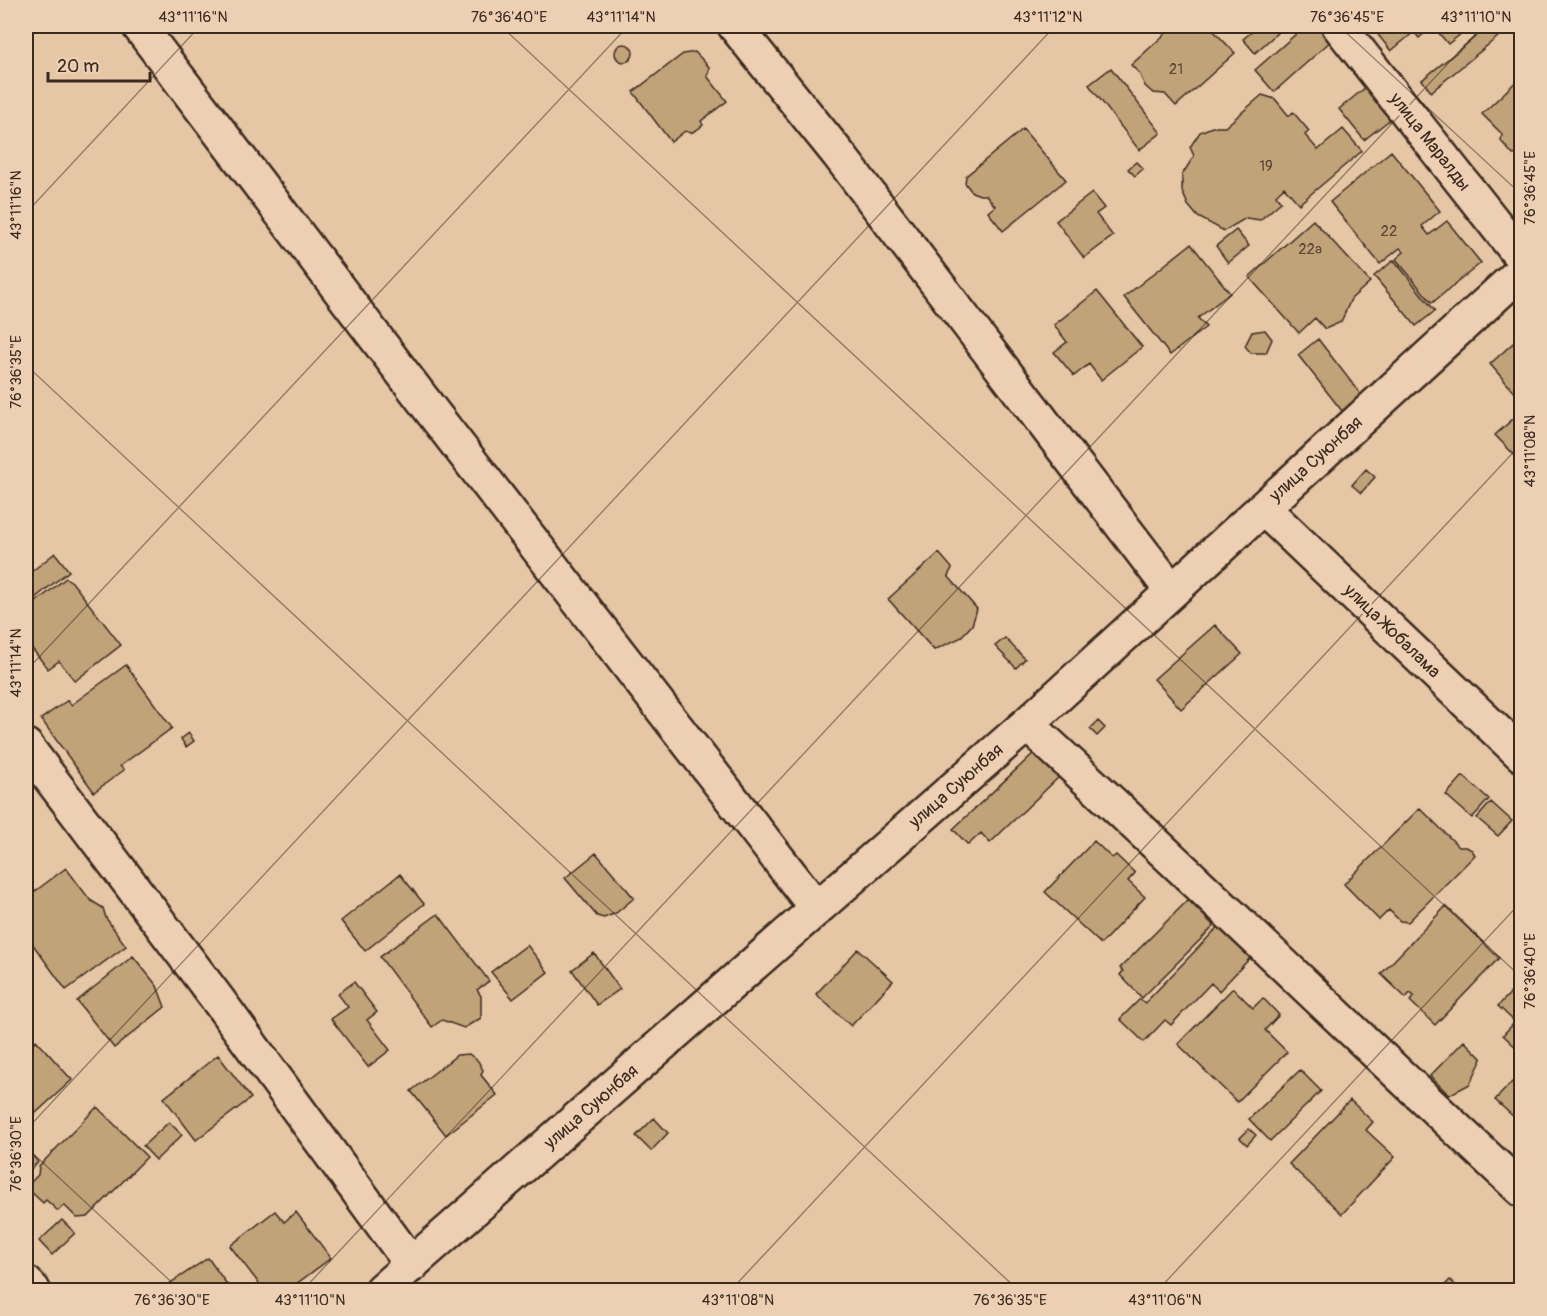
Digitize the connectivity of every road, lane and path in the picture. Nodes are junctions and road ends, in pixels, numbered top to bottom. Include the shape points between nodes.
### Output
1 (138, 26) edge
2 (735, 26) edge
3 (1339, 26) edge
4 (1521, 258) edge
5 (1521, 271) edge
6 (1263, 508) junction
7 (1172, 591) junction
8 (1027, 724) junction
9 (26, 746) edge
10 (1521, 755) edge
11 (817, 909) junction
12 (1521, 1191) edge
13 (411, 1265) junction
14 (26, 1283) edge
15 (33, 1290) edge
16 (382, 1290) edge

1 - 11 street
2 - 7 street via 839,154
3 - 4 street, улица Маралды
5 - 6 street, улица Суюнбая
6 - 7 street, улица Суюнбая
6 - 10 street, улица Жобалама
7 - 8 street, улица Суюнбая
8 - 11 street, улица Суюнбая
8 - 12 street
9 - 13 street
11 - 13 street, улица Суюнбая
13 - 16 street, улица Суюнбая
14 - 15 street

